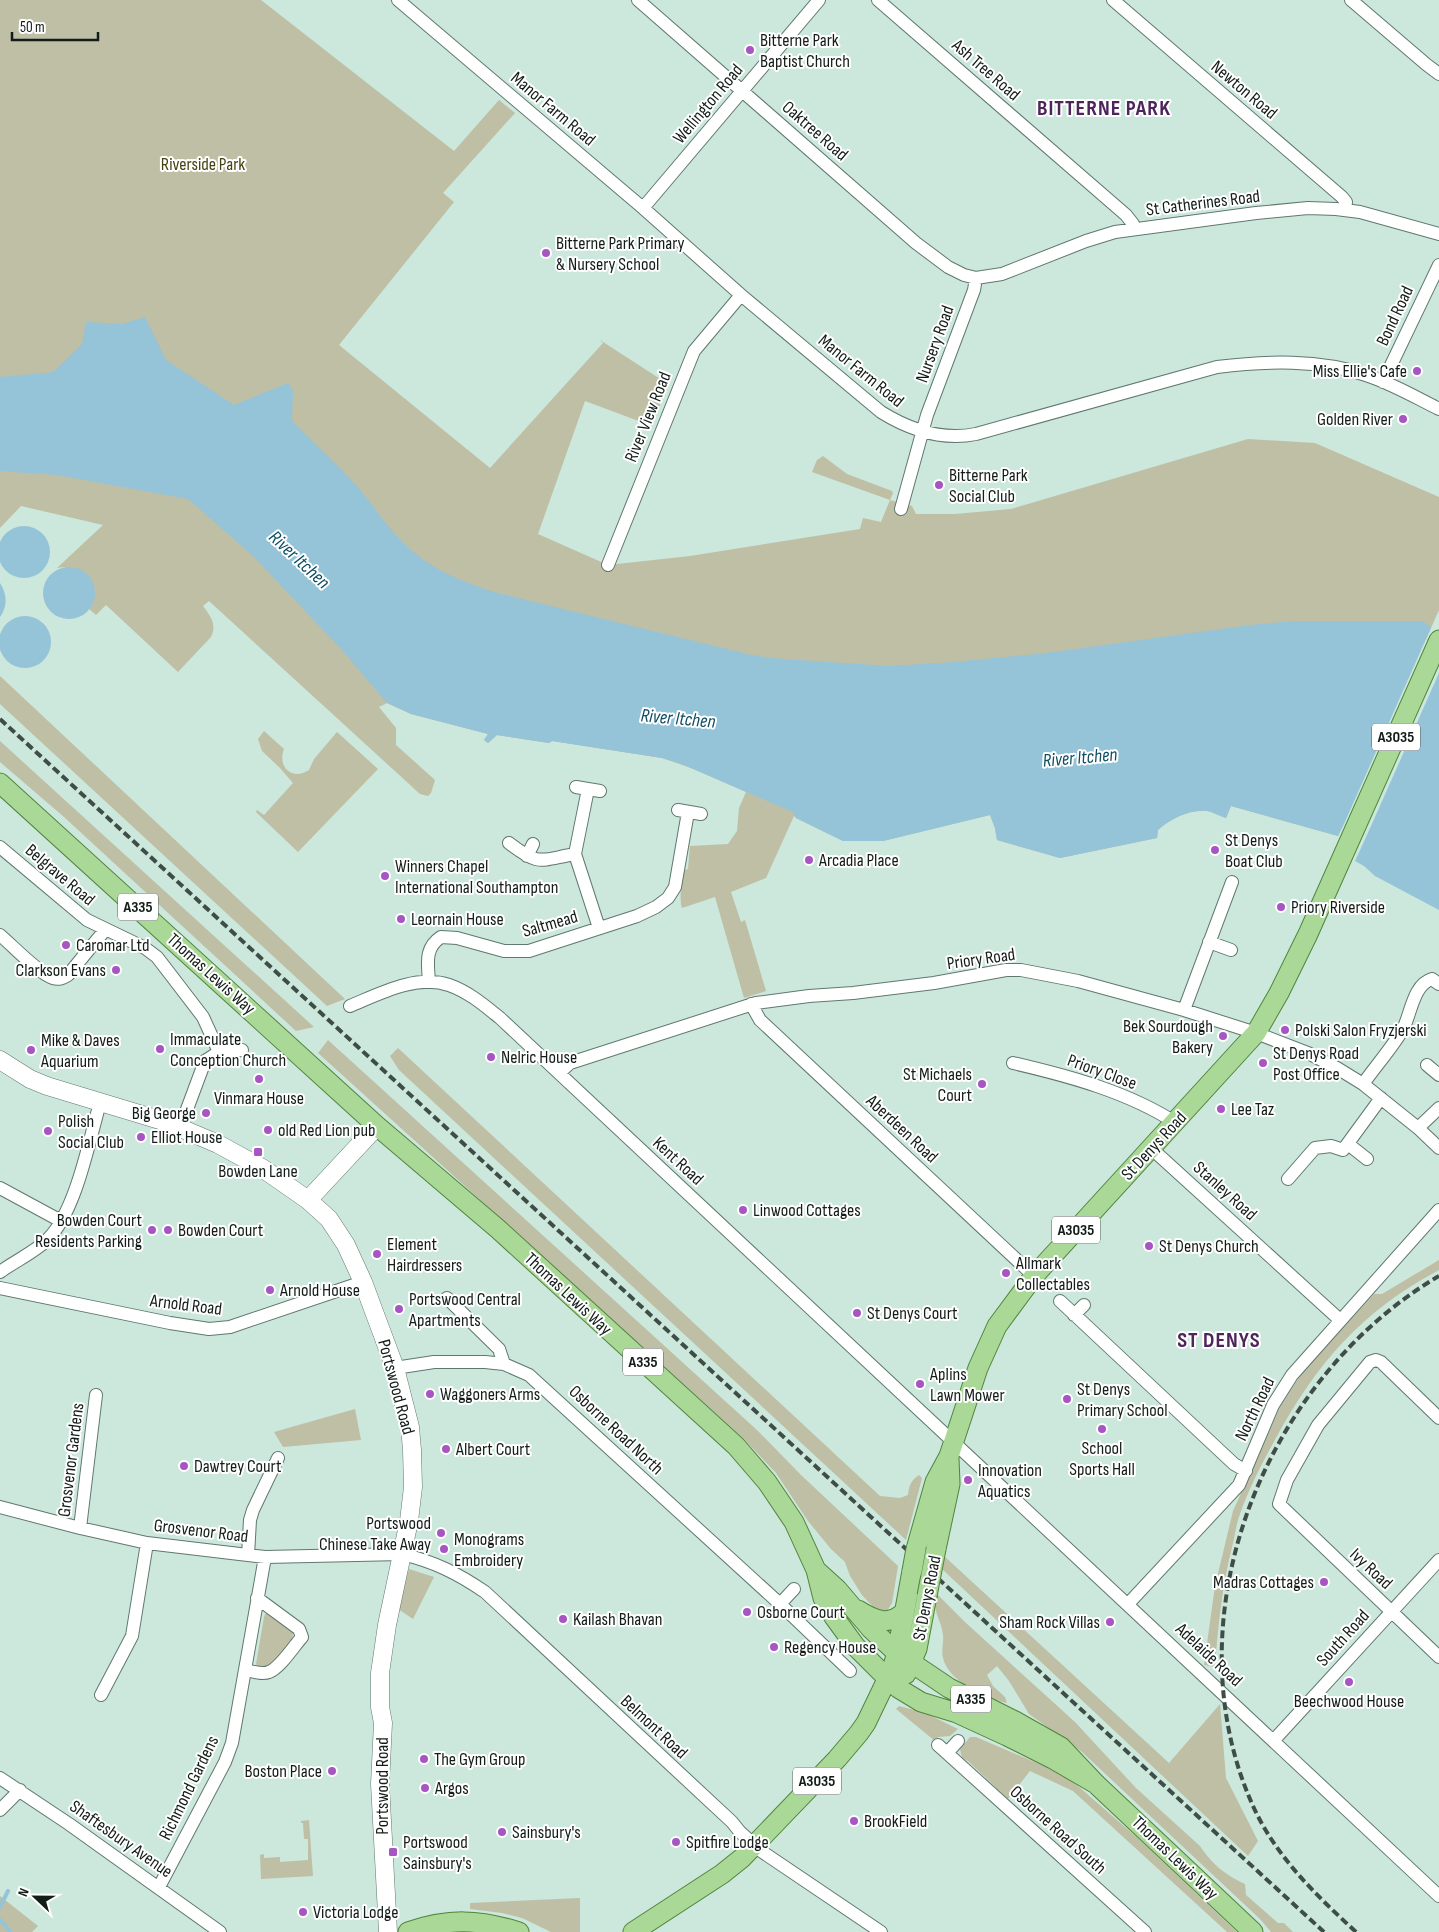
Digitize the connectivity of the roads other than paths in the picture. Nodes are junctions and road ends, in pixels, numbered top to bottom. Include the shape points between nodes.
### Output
1 (398, 0) edge
2 (638, 0) edge
3 (819, 0) edge
4 (878, 0) edge
5 (1113, 0) edge
6 (1351, 0) edge
7 (1439, 74) edge
8 (742, 91) junction
9 (643, 208) junction
10 (1345, 210) junction
11 (1134, 229) junction
12 (1439, 234) edge
13 (1439, 265) edge
14 (976, 278) junction
15 (741, 295) junction
16 (1384, 382) junction
17 (1439, 409) edge
18 (923, 433) junction
19 (901, 509) dead end
20 (608, 565) dead end
21 (1438, 642) edge
22 (0, 782) edge
23 (588, 789) dead end
24 (689, 812) dead end
25 (509, 843) dead end
26 (0, 847) edge
27 (576, 854) junction
28 (1232, 882) dead end
29 (599, 928) junction
30 (105, 930) junction
31 (0, 935) edge
32 (1209, 942) junction
33 (1231, 950) dead end
34 (429, 982) junction
35 (1439, 984) edge
36 (751, 1004) junction
37 (350, 1006) dead end
38 (1184, 1010) junction
39 (1256, 1033) junction
40 (242, 1050) dead end
41 (219, 1052) junction
42 (0, 1060) edge
43 (1013, 1063) dead end
44 (1427, 1065) dead end
45 (559, 1073) junction
46 (1439, 1075) edge
47 (1363, 1084) junction
48 (1381, 1098) junction
49 (100, 1103) junction
50 (1439, 1108) edge
51 (1176, 1123) junction
52 (377, 1126) junction
53 (180, 1128) junction
54 (1418, 1128) junction
55 (1348, 1144) junction
56 (1439, 1148) edge
57 (1152, 1149) junction
58 (1366, 1159) dead end
59 (1288, 1179) dead end
60 (0, 1188) edge
61 (308, 1200) junction
62 (1439, 1210) edge
63 (61, 1221) junction
64 (0, 1272) edge
65 (1034, 1276) junction
66 (363, 1282) junction
67 (0, 1288) edge
68 (1060, 1302) dead end
69 (450, 1305) dead end
70 (1084, 1305) dead end
71 (1074, 1315) junction
72 (1340, 1320) junction
73 (504, 1364) junction
74 (395, 1368) junction
75 (96, 1395) dead end
76 (1439, 1418) edge
77 (951, 1449) junction
78 (278, 1458) dead end
79 (1246, 1470) junction
80 (0, 1508) edge
81 (80, 1528) junction
82 (148, 1543) junction
83 (402, 1554) junction
84 (248, 1555) junction
85 (265, 1557) junction
86 (1439, 1560) edge
87 (816, 1570) junction
88 (794, 1589) dead end
89 (257, 1598) junction
90 (780, 1604) junction
91 (1128, 1604) junction
92 (850, 1606) junction
93 (904, 1612) junction
94 (1391, 1612) junction
95 (1439, 1657) edge
96 (245, 1670) junction
97 (850, 1671) dead end
98 (899, 1672) junction
99 (101, 1695) dead end
100 (1274, 1740) junction
101 (958, 1741) dead end
102 (0, 1778) edge
103 (1096, 1784) junction
104 (20, 1790) junction
105 (0, 1810) edge
106 (754, 1845) junction
107 (159, 1887) junction
108 (1439, 1896) edge
109 (220, 1932) edge
110 (388, 1932) edge
111 (408, 1932) edge
112 (519, 1932) edge
113 (633, 1932) edge
114 (880, 1932) edge
115 (1146, 1932) edge
116 (1253, 1932) edge

1 - 9 street, Manor Farm Road
2 - 8 street, Oaktree Road
3 - 8 street, Wellington Road
4 - 11 street, Ash Tree Road via 1126,215
5 - 10 street, Newton Road via 1336,192 1346,202
6 - 7 street
8 - 9 street, Wellington Road
8 - 14 street, Oaktree Road via 936,260
9 - 15 street, Manor Farm Road
10 - 11 street, St Catherines Road via 1299,209
10 - 12 street, St Catherines Road
11 - 14 street, St Catherines Road via 1086,241 1002,274
13 - 16 street, Bond Road
14 - 18 street, Nursery Road
15 - 18 street, Manor Farm Road via 881,412
15 - 20 street, River View Road via 694,351
16 - 17 street, Manor Farm Road
16 - 18 street, Manor Farm Road via 1347,369 1251,362 1218,366 976,434 955,437
18 - 19 street, Nursery Road
21 - 39 main road, St Denys Road / A3035 via 1308,934
22 - 52 main road, Thomas Lewis Way / A335
23 - 27 street, Saltmead
24 - 29 street, Saltmead via 677,880 668,898 637,916
25 - 27 street via 530,850 543,861
26 - 30 street, Belgrave Road via 73,910
27 - 29 street, Saltmead
28 - 32 street
29 - 34 street, Saltmead via 544,947 516,951 441,937 430,947
30 - 31 street via 62,978 42,972
30 - 41 street, Belgrave Road via 146,948 157,957 203,1017
32 - 33 street
32 - 38 street
34 - 37 street, Kent Road via 399,987
34 - 45 street, Kent Road via 448,984 472,996
35 - 47 street via 1432,979 1426,981 1416,994 1403,1029
36 - 38 street, Priory Road via 1021,970 1078,981
36 - 45 street, Priory Road via 570,1063
36 - 65 street, Aberdeen Road via 760,1020
38 - 39 street, Priory Road
39 - 47 street, Priory Road via 1322,1060
39 - 51 main road, St Denys Road / A3035
40 - 41 street
41 - 53 street via 205,1061
42 - 49 street, Portswood Road via 30,1079
43 - 51 street, Priory Close via 1090,1084 1132,1100
44 - 46 street
45 - 77 street, Kent Road
47 - 48 street, Priory Road
48 - 54 street, Priory Road
48 - 55 street
49 - 53 street, Portswood Road
49 - 63 street via 81,1170
50 - 54 street
51 - 57 main road, St Denys Road / A3035
52 - 61 street
52 - 87 main road, Thomas Lewis Way / A335 via 498,1229 736,1446 781,1501
53 - 61 street, Portswood Road via 242,1156
54 - 56 street, Priory Road
55 - 58 street
55 - 59 street via 1344,1150 1332,1146 1315,1148
57 - 65 main road, St Denys Road / A3035
57 - 72 street, Stanley Road
60 - 63 street
61 - 66 street, Portswood Road via 338,1231
62 - 72 street, North Road
63 - 64 street via 46,1241
65 - 77 main road, St Denys Road / A3035 via 986,1348
66 - 67 street, Arnold Road via 230,1327 209,1329
66 - 74 street, Portswood Road
68 - 71 street
69 - 73 street via 499,1349
70 - 71 street
71 - 79 street via 1234,1464
72 - 79 street, North Road via 1292,1375 1273,1404
73 - 74 street, Osborne Road North via 434,1362
73 - 90 street, Osborne Road North via 534,1379
74 - 83 street, Portswood Road via 410,1427 413,1473 409,1522
75 - 81 street, Grosvenor Gardens
76 - 94 street, Ivy Road via 1376,1360 1370,1362 1318,1425 1279,1501 1280,1507
77 - 91 street, Adelaide Road
77 - 93 main road, St Denys Road / A3035, bridge via 935,1482 916,1549
77 - 98 main road, St Denys Road / A3035, bridge via 950,1484 917,1649
78 - 84 street via 252,1510
79 - 91 street, North Road via 1239,1485
80 - 81 street, Grosvenor Road
81 - 82 street, Grosvenor Road
82 - 84 street, Grosvenor Road
82 - 99 street via 132,1636
83 - 85 street, Grosvenor Road
83 - 106 street, Belmont Road via 447,1568 485,1592
83 - 110 street, Portswood Road via 387,1625 380,1690 383,1723 380,1784
84 - 85 street, Grosvenor Road
85 - 89 street, Richmond Gardens
86 - 94 street, South Road
87 - 92 main road, Thomas Lewis Way / A335 via 838,1588
87 - 98 main road, Thomas Lewis Way / A335 via 823,1598 860,1652
88 - 90 street
89 - 96 street, Richmond Gardens
89 - 96 street via 299,1629 302,1637 269,1672
90 - 97 street, Osborne Road North
91 - 100 street, Adelaide Road
92 - 93 main road via 880,1621 894,1619
92 - 98 main road, Thomas Lewis Way / A335 via 871,1629
93 - 98 main road, St Denys Road / A3035
94 - 95 street, Ivy Road
94 - 100 street, South Road
96 - 107 street, Richmond Gardens via 232,1743 225,1762
98 - 103 main road, Thomas Lewis Way / A335 via 957,1713 1039,1752
98 - 103 main road, Thomas Lewis Way / A335 via 950,1688 1021,1724 1061,1747
98 - 106 main road, St Denys Road / A3035 via 837,1760
100 - 108 street, Adelaide Road
101 - 115 street, Osborne Road South via 942,1749
102 - 104 street, Shaftesbury Avenue
103 - 116 main road, Thomas Lewis Way / A335
104 - 105 street
104 - 107 street, Shaftesbury Avenue
106 - 113 main road, St Denys Road / A3035 via 722,1874
106 - 114 street, Belmont Road
107 - 109 street, Shaftesbury Avenue
111 - 112 main road via 457,1921

